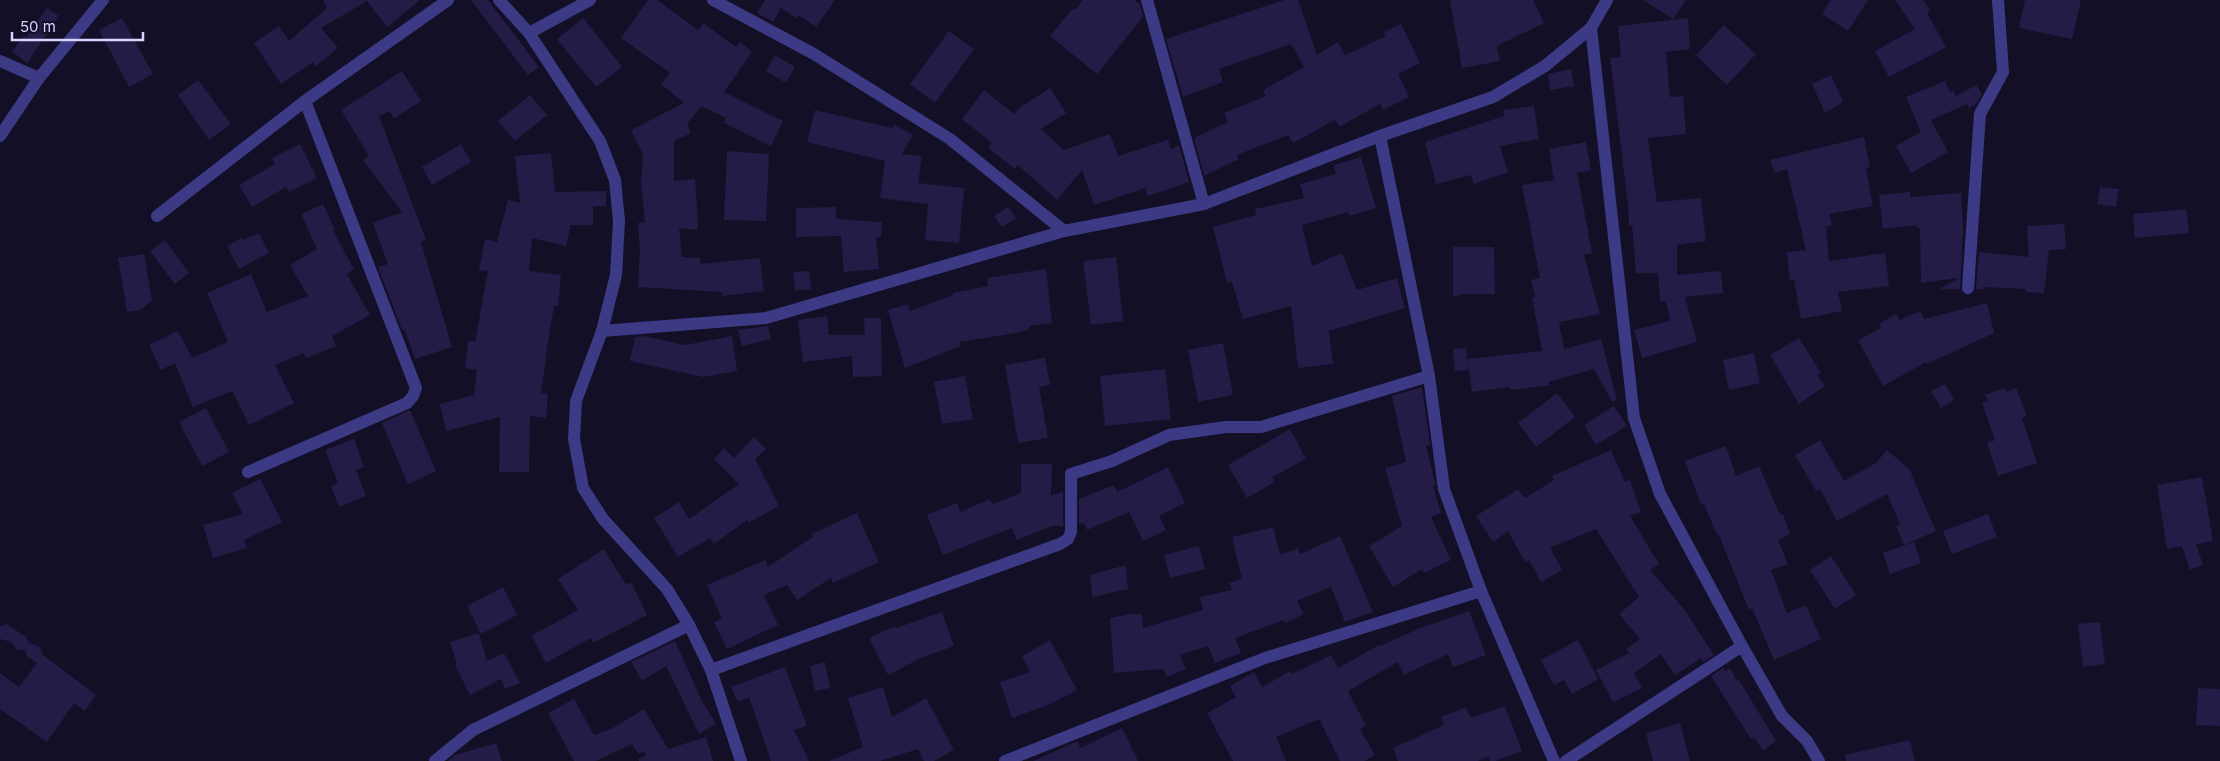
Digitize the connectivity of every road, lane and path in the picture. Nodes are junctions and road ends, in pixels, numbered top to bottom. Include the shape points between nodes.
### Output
1 (103, 0) edge
2 (448, 0) edge
3 (498, 0) edge
4 (590, 0) edge
5 (714, 0) edge
6 (1147, 0) edge
7 (1607, 0) edge
8 (1998, 0) edge
9 (1591, 28) junction
10 (529, 33) junction
11 (0, 61) edge
12 (39, 78) junction
13 (305, 100) junction
14 (0, 136) edge
15 (1380, 136) junction
16 (1204, 204) junction
17 (156, 216) dead end
18 (1064, 231) junction
19 (1968, 288) dead end
20 (602, 331) junction
21 (1430, 376) junction
22 (248, 472) dead end
23 (1481, 591) junction
24 (689, 625) junction
25 (1742, 646) junction
26 (711, 670) junction
27 (435, 761) edge
28 (741, 761) edge
29 (1005, 761) edge
30 (1554, 761) edge
31 (1566, 761) edge
32 (1819, 761) edge

1 - 12 street
2 - 13 street
3 - 10 street
4 - 10 street
5 - 18 street via 814,54 950,139
6 - 16 street
7 - 9 street
8 - 19 street via 2003,72 1980,114
9 - 15 street via 1545,66 1493,97
9 - 25 street via 1634,418 1660,494
10 - 20 street via 600,141 614,180 619,221 616,275
11 - 12 street
12 - 14 street
13 - 17 street
13 - 22 street via 416,388 407,403
15 - 16 street
15 - 21 street
16 - 18 street
18 - 20 street via 766,318
20 - 24 street via 576,401 574,439 583,488 603,519 667,589
21 - 23 street via 1444,489
21 - 26 street via 1261,427 1226,427 1169,435 1112,461 1071,474 1072,532 1060,544
23 - 29 street via 1265,658
23 - 30 street
24 - 26 street
24 - 27 street via 473,730
25 - 31 street
25 - 32 street via 1782,716 1807,741
26 - 28 street

